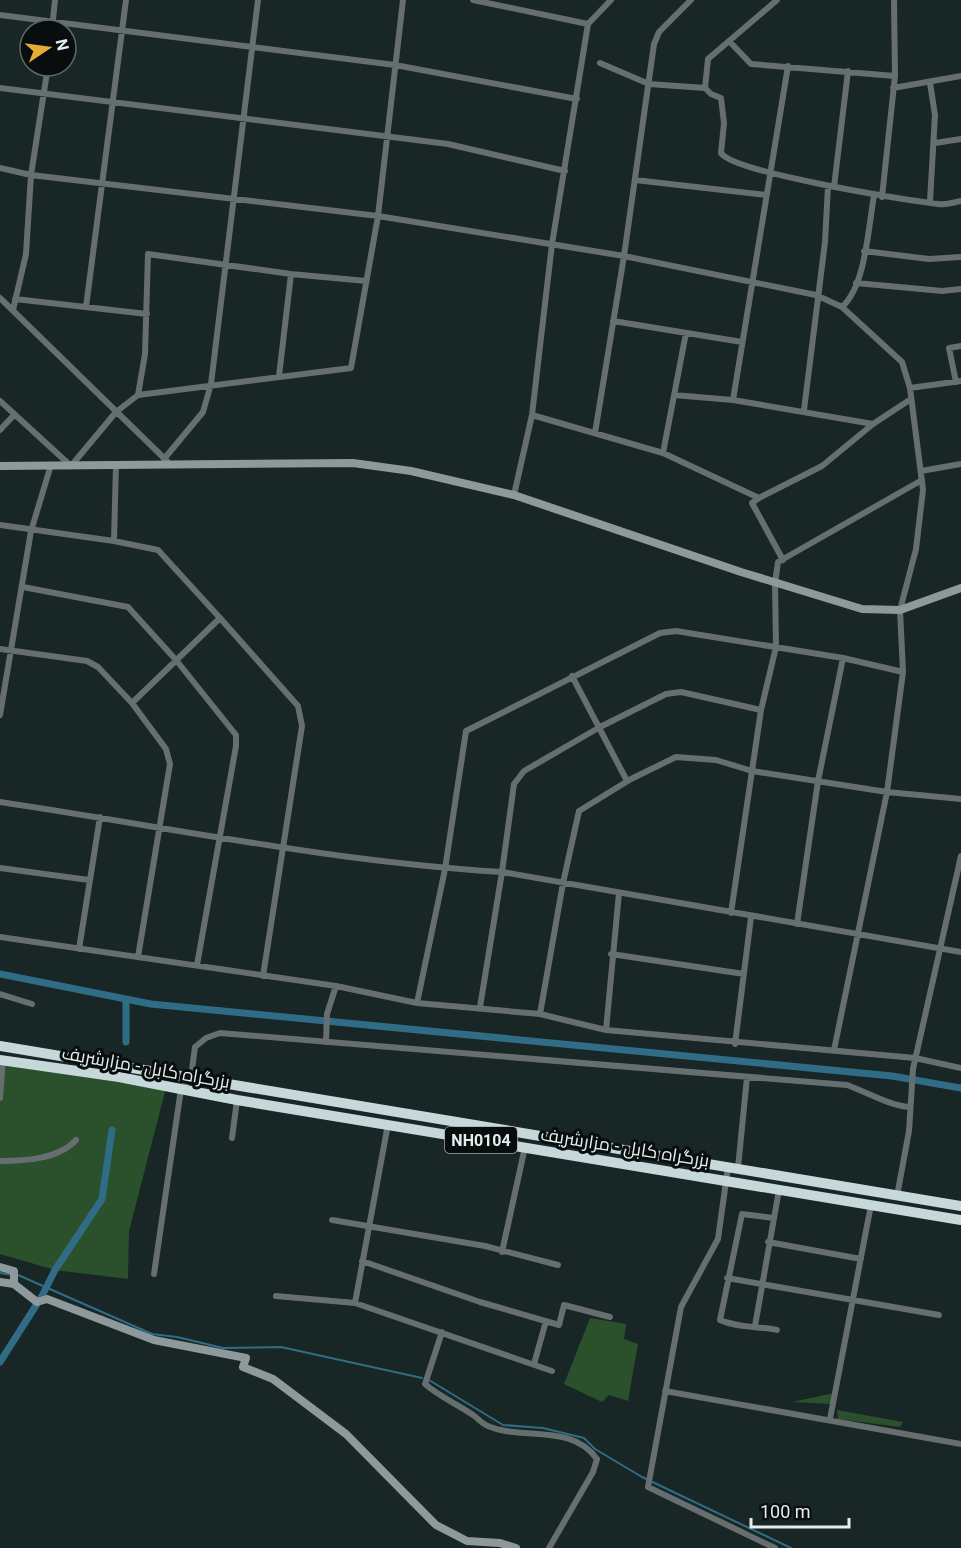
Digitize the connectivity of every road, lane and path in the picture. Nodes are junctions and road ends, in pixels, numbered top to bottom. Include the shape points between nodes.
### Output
1 (55, 0) edge
2 (126, 0) edge
3 (258, 0) edge
4 (403, 0) edge
5 (473, 0) edge
6 (611, 0) edge
7 (691, 0) edge
8 (777, 0) edge
9 (894, 0) edge
10 (0, 15) edge
11 (23, 18) edge
12 (53, 18) edge
13 (588, 24) junction
14 (78, 25) edge
15 (124, 30) junction
16 (729, 41) junction
17 (252, 46) junction
18 (600, 63) dead end
19 (395, 65) junction
20 (788, 66) junction
21 (848, 71) junction
22 (895, 76) junction
23 (961, 76) edge
24 (47, 78) edge
25 (930, 83) junction
26 (649, 84) junction
27 (0, 88) edge
28 (705, 88) junction
29 (893, 88) junction
30 (45, 93) junction
31 (577, 99) junction
32 (113, 102) junction
33 (244, 117) junction
34 (387, 136) junction
35 (961, 139) edge
36 (935, 143) junction
37 (0, 168) edge
38 (565, 171) junction
39 (770, 171) junction
40 (31, 175) junction
41 (635, 180) junction
42 (104, 183) junction
43 (831, 187) junction
44 (766, 195) junction
45 (873, 196) junction
46 (882, 197) junction
47 (234, 198) junction
48 (930, 201) junction
49 (961, 201) edge
50 (378, 216) junction
51 (552, 244) junction
52 (864, 250) junction
53 (624, 256) junction
54 (961, 257) edge
55 (226, 263) junction
56 (291, 274) junction
57 (366, 281) junction
58 (753, 282) junction
59 (856, 283) junction
60 (961, 289) edge
61 (816, 295) junction
62 (0, 298) edge
63 (15, 299) junction
64 (86, 307) junction
65 (842, 307) junction
66 (14, 310) junction
67 (147, 314) junction
68 (613, 321) junction
69 (686, 333) junction
70 (742, 342) junction
71 (961, 346) edge
72 (279, 376) junction
73 (959, 382) edge
74 (211, 384) junction
75 (910, 388) junction
76 (138, 395) junction
77 (674, 395) junction
78 (734, 399) junction
79 (911, 399) junction
80 (0, 401) edge
81 (804, 410) junction
82 (116, 412) junction
83 (14, 415) junction
84 (532, 415) junction
85 (873, 424) junction
86 (0, 430) edge
87 (595, 433) junction
88 (663, 453) junction
89 (167, 461) junction
90 (116, 464) junction
91 (961, 464) edge
92 (51, 465) junction
93 (0, 466) edge
94 (71, 466) junction
95 (921, 471) junction
96 (922, 480) junction
97 (514, 495) junction
98 (759, 498) junction
99 (0, 525) edge
100 (31, 531) junction
101 (114, 541) junction
102 (783, 560) junction
103 (775, 582) junction
104 (23, 587) junction
105 (961, 588) edge
106 (900, 610) junction
107 (220, 618) junction
108 (776, 647) junction
109 (0, 649) edge
110 (11, 651) junction
111 (843, 658) junction
112 (176, 660) junction
113 (903, 672) junction
114 (572, 676) junction
115 (132, 703) junction
116 (760, 710) junction
117 (0, 715) edge
118 (600, 727) junction
119 (752, 771) junction
120 (627, 781) junction
121 (818, 781) junction
122 (887, 792) junction
123 (961, 799) edge
124 (0, 802) edge
125 (100, 817) junction
126 (160, 827) junction
127 (220, 836) junction
128 (282, 847) junction
129 (961, 856) edge
130 (0, 868) edge
131 (445, 869) junction
132 (502, 872) junction
133 (89, 880) junction
134 (563, 883) junction
135 (619, 893) junction
136 (731, 914) junction
137 (751, 917) junction
138 (797, 924) junction
139 (858, 935) junction
140 (0, 937) edge
141 (939, 948) junction
142 (79, 949) junction
143 (961, 952) edge
144 (611, 954) junction
145 (138, 957) junction
146 (197, 965) junction
147 (744, 974) junction
148 (263, 976) junction
149 (336, 986) junction
150 (0, 994) edge
151 (417, 1002) junction
152 (32, 1004) dead end
153 (480, 1007) junction
154 (540, 1014) junction
155 (606, 1030) junction
156 (326, 1042) junction
157 (735, 1044) junction
158 (0, 1046) edge
159 (834, 1050) junction
160 (915, 1058) junction
161 (1, 1060) edge
162 (961, 1068) edge
163 (191, 1077) junction
164 (747, 1077) junction
165 (181, 1089) junction
166 (0, 1098) edge
167 (237, 1100) junction
168 (909, 1107) junction
169 (388, 1124) junction
170 (232, 1138) dead end
171 (76, 1140) dead end
172 (525, 1147) junction
173 (0, 1161) edge
174 (733, 1167) junction
175 (726, 1181) junction
176 (779, 1191) junction
177 (897, 1196) junction
178 (871, 1205) junction
179 (961, 1206) edge
180 (774, 1218) junction
181 (332, 1220) dead end
182 (961, 1220) edge
183 (369, 1228) junction
184 (768, 1242) junction
185 (502, 1252) junction
186 (861, 1259) junction
187 (362, 1261) junction
188 (558, 1265) dead end
189 (0, 1267) edge
190 (154, 1274) dead end
191 (14, 1278) junction
192 (728, 1278) junction
193 (0, 1282) edge
194 (762, 1285) junction
195 (276, 1296) dead end
196 (854, 1299) junction
197 (354, 1304) junction
198 (939, 1316) dead end
199 (610, 1317) dead end
200 (546, 1321) junction
201 (755, 1326) junction
202 (777, 1330) dead end
203 (442, 1332) junction
204 (534, 1364) junction
205 (552, 1371) dead end
206 (665, 1391) junction
207 (830, 1419) junction
208 (961, 1444) edge
209 (516, 1548) edge
210 (549, 1548) edge
211 (775, 1548) edge

1 - 12 street
2 - 15 street
3 - 17 street
4 - 19 street
5 - 13 street
6 - 13 street
7 - 26 street via 659,32
8 - 16 street
9 - 22 street
10 - 11 street
13 - 31 street
14 - 15 street
15 - 17 street
15 - 32 street
16 - 20 street via 751,64
16 - 28 street via 708,59
17 - 19 street
17 - 33 street
18 - 26 street
19 - 31 street
19 - 34 street
20 - 21 street
20 - 39 street
21 - 22 street
21 - 43 street
22 - 29 street
23 - 25 street
24 - 30 street
25 - 29 street
25 - 36 street
26 - 28 street
26 - 41 street
27 - 30 street
28 - 39 street via 721,98 721,155
29 - 46 street
30 - 32 street
30 - 40 street
31 - 38 street
32 - 33 street
32 - 42 street
33 - 34 street
33 - 47 street
34 - 38 street via 448,144
34 - 50 street
35 - 36 street
36 - 48 street
37 - 40 street
38 - 51 street
39 - 43 street
39 - 44 street
40 - 42 street
40 - 63 street via 26,254
41 - 44 street
41 - 53 street
42 - 47 street
42 - 64 street
43 - 45 street
43 - 61 street
44 - 58 street
45 - 46 street
45 - 52 street
46 - 48 street
47 - 50 street
47 - 55 street
48 - 49 street
50 - 51 street
50 - 57 street
51 - 53 street
51 - 84 street
52 - 54 street via 929,259
52 - 59 street
53 - 58 street
53 - 68 street
55 - 56 street
55 - 67 street via 148,254
55 - 74 street
56 - 57 street
56 - 72 street
57 - 72 street via 351,368
58 - 61 street
58 - 70 street
59 - 60 street via 942,291
59 - 65 street via 852,297
61 - 65 street
61 - 81 street
62 - 66 street
63 - 64 street
63 - 66 street
64 - 67 street
65 - 75 street via 902,362
66 - 82 street
67 - 76 street
68 - 69 street
68 - 87 street
69 - 70 street
69 - 77 street
70 - 78 street
71 - 73 street via 949,348
72 - 74 street
73 - 75 street
74 - 76 street
74 - 89 street via 203,412
75 - 79 street
76 - 82 street
77 - 78 street
77 - 88 street
78 - 81 street
79 - 85 street
79 - 95 street
80 - 83 street
81 - 85 street
82 - 89 street
82 - 94 street
83 - 86 street
83 - 94 street
84 - 87 street
84 - 97 street
85 - 98 street via 822,466
87 - 88 street
88 - 98 street
89 - 90 main road
89 - 97 main road via 353,462
90 - 94 main road
90 - 101 street
91 - 95 street
92 - 93 main road
92 - 94 main road
92 - 100 street
95 - 96 street
96 - 102 street
96 - 106 street via 915,549
97 - 103 main road
98 - 102 street via 752,503
99 - 100 street
100 - 101 street
100 - 104 street
101 - 107 street via 158,550
102 - 103 street via 778,562
103 - 106 main road via 862,609
103 - 108 street
104 - 110 street
104 - 112 street via 128,607
105 - 106 main road
106 - 113 street
107 - 112 street
107 - 128 street via 297,706 302,726
108 - 111 street
108 - 114 street via 676,631 660,633
108 - 116 street
109 - 110 street
110 - 115 street via 87,661 98,667
110 - 117 street
111 - 113 street
111 - 121 street
112 - 115 street
112 - 127 street via 236,735
113 - 122 street
114 - 118 street
114 - 131 street via 466,731
115 - 126 street via 166,749 170,764
116 - 118 street via 681,692 666,694
116 - 119 street
118 - 120 street
118 - 132 street via 524,771 514,784
119 - 120 street via 716,760 676,757
119 - 121 street
119 - 136 street
120 - 134 street via 579,811
121 - 122 street
121 - 138 street
122 - 123 street
122 - 139 street
124 - 125 street
125 - 126 street
125 - 133 street
126 - 127 street
126 - 145 street
127 - 128 street
127 - 146 street
128 - 131 street
128 - 148 street
129 - 141 street
130 - 133 street
131 - 132 street
131 - 151 street
132 - 134 street
132 - 153 street
133 - 142 street
134 - 135 street
134 - 154 street
135 - 136 street
135 - 144 street
136 - 137 street
137 - 138 street
137 - 147 street
138 - 139 street
139 - 141 street
139 - 159 street
140 - 142 street
141 - 143 street
141 - 160 street
142 - 145 street
144 - 147 street
144 - 155 street
145 - 146 street
146 - 148 street
147 - 157 street
148 - 149 street
149 - 151 street
149 - 156 street via 327,1014
150 - 152 street
151 - 153 street
153 - 154 street
154 - 155 street
155 - 157 street
156 - 163 street via 220,1033 195,1047
156 - 164 street
157 - 159 street
158 - 163 highway, بزرگراه کابل - مزارشریف / NH0104
159 - 160 street
160 - 162 street
160 - 168 street
161 - 165 highway, بزرگراه کابل - مزارشریف / NH0104
161 - 166 street
163 - 165 street
163 - 174 highway, بزرگراه کابل - مزارشریف / NH0104
164 - 168 street via 847,1085 896,1106
164 - 174 street
165 - 167 highway, بزرگراه کابل - مزارشریف / NH0104
165 - 190 street
167 - 169 highway, بزرگراه کابل - مزارشریف / NH0104
167 - 170 street
168 - 177 street via 909,1131
169 - 172 highway, بزرگراه کابل - مزارشریف / NH0104
169 - 183 street
171 - 173 street via 68,1149 28,1161
172 - 175 highway, بزرگراه کابل - مزارشریف / NH0104
172 - 185 street
174 - 175 street
174 - 177 highway, بزرگراه کابل - مزارشریف / NH0104
175 - 176 highway, بزرگراه کابل - مزارشریف / NH0104
175 - 206 street via 718,1239 681,1307
176 - 178 highway, بزرگراه کابل - مزارشریف / NH0104
176 - 180 street
177 - 179 highway, بزرگراه کابل - مزارشریف / NH0104
178 - 182 highway, بزرگراه کابل - مزارشریف / NH0104
178 - 186 street
180 - 184 street
180 - 192 street via 742,1214
181 - 183 street
183 - 185 street
183 - 187 street
184 - 186 street
184 - 194 street
185 - 188 street
186 - 196 street
187 - 197 street
187 - 200 street
189 - 191 main road
191 - 193 main road
191 - 209 main road via 38,1302 47,1299 154,1340 246,1358 243,1367 273,1379 346,1434 436,1525 466,1541
192 - 194 street
192 - 201 street via 720,1320 732,1326
194 - 196 street
194 - 201 street
195 - 197 street
196 - 198 street
196 - 207 street
197 - 203 street
199 - 200 street via 564,1305 560,1325
200 - 204 street
201 - 202 street
203 - 204 street
203 - 210 street via 425,1384 486,1426 560,1436 591,1451 597,1459
204 - 205 street
206 - 207 street
206 - 211 street via 648,1486
207 - 208 street

